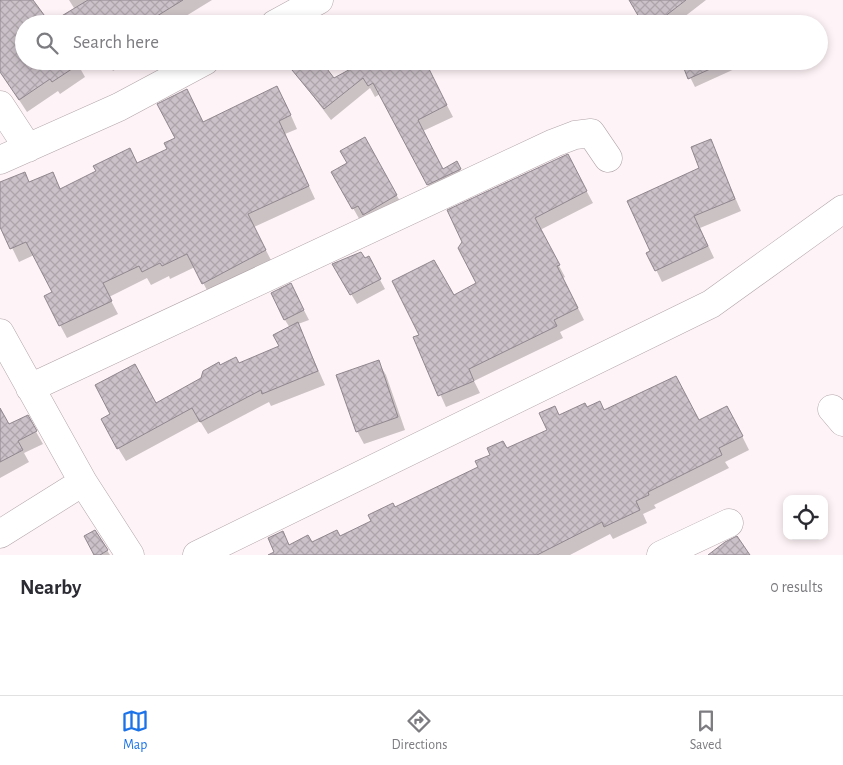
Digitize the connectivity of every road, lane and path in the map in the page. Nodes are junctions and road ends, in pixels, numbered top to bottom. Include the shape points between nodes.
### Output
1 (319, 0) edge
2 (292, 15) edge
3 (188, 70) edge
4 (0, 105) edge
5 (28, 148) junction
6 (608, 158) dead end
7 (0, 160) edge
8 (843, 209) edge
9 (0, 333) edge
10 (30, 388) junction
11 (83, 482) junction
12 (729, 523) dead end
13 (0, 534) edge
14 (130, 555) edge
15 (197, 555) edge
16 (661, 555) edge

1 - 2 street
3 - 5 street via 119,107
4 - 5 street
5 - 7 street
6 - 10 street via 591,133 554,143
8 - 15 street via 711,304
9 - 10 street
10 - 11 street
11 - 13 street
11 - 14 street
12 - 16 street

